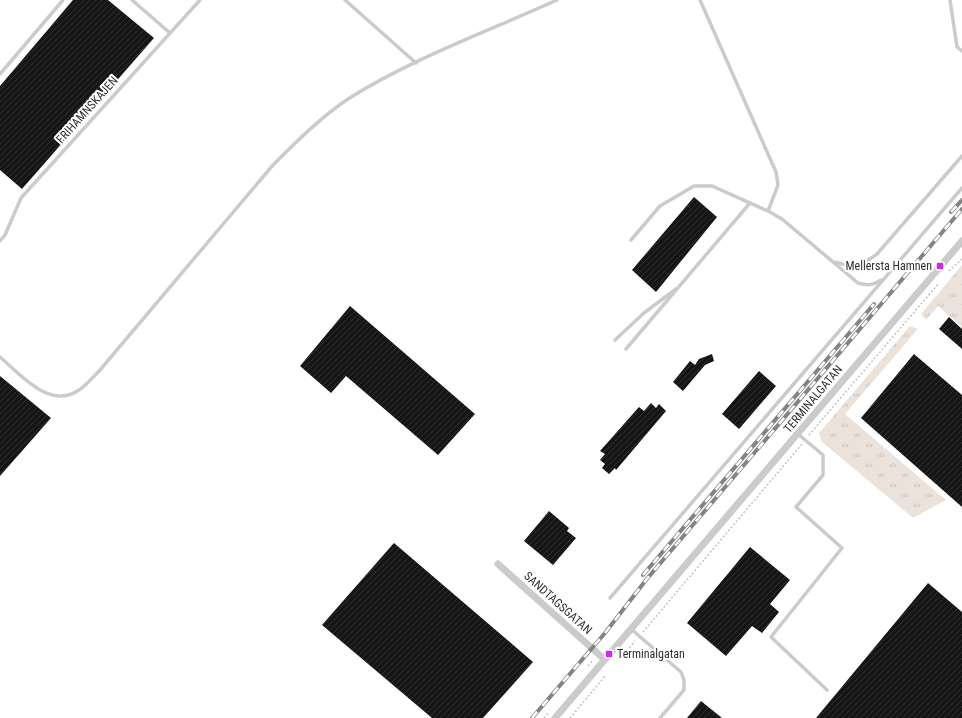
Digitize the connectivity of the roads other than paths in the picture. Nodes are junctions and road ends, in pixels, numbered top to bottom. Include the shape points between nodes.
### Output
1 (63, 0) edge
2 (132, 0) edge
3 (200, 0) edge
4 (345, 0) edge
5 (557, 0) edge
6 (700, 0) edge
7 (950, 0) edge
8 (170, 33) junction
9 (962, 51) edge
10 (416, 64) junction
11 (0, 74) edge
12 (962, 156) edge
13 (962, 188) edge
14 (750, 203) junction
15 (768, 211) junction
16 (631, 240) dead end
17 (0, 241) edge
18 (962, 241) edge
19 (831, 260) junction
20 (698, 267) junction
21 (884, 279) junction
22 (615, 340) dead end
23 (626, 349) dead end
24 (0, 357) edge
25 (798, 434) junction
26 (498, 564) dead end
27 (610, 598) dead end
28 (631, 629) junction
29 (604, 659) junction
30 (827, 690) dead end
31 (555, 718) edge
32 (660, 718) edge

1 - 11 lane
2 - 8 lane
3 - 8 lane, FRIHAMNSKAJEN
4 - 10 lane
5 - 10 lane
6 - 15 lane via 776,172 778,185
7 - 9 lane via 957,46
8 - 17 lane, FRIHAMNSKAJEN via 21,198
10 - 24 lane via 347,100 300,137 273,165 100,370 79,390 62,397 47,394
12 - 19 lane via 877,254 865,263 853,265 841,265
13 - 21 lane
14 - 15 lane
14 - 16 lane via 712,186 694,186 660,206
14 - 20 lane
15 - 19 lane via 782,219
18 - 25 street, TERMINALGATAN
19 - 21 lane via 858,283 874,285
20 - 22 lane via 668,297 644,313
20 - 23 lane
21 - 27 lane
25 - 28 street, TERMINALGATAN
25 - 30 lane via 823,455 823,475 796,508 842,548 771,637
26 - 29 street, SANDTAGSGATAN
28 - 29 street, TERMINALGATAN
28 - 32 lane via 681,672 684,680 684,690
29 - 31 street, TERMINALGATAN

